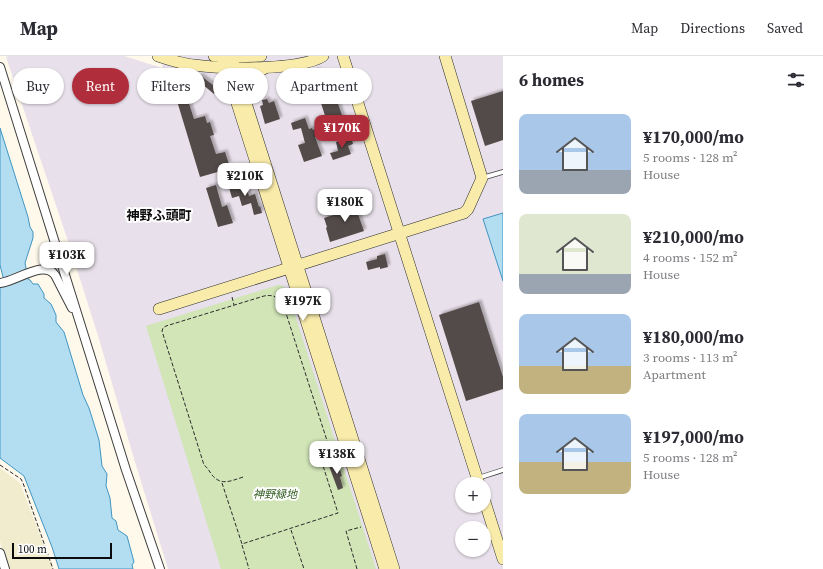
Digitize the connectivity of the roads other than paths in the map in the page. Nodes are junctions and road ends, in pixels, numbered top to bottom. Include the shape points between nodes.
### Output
1 (158, 56) edge
2 (260, 56) edge
3 (324, 56) edge
4 (343, 56) edge
5 (445, 56) edge
6 (226, 60) edge
7 (192, 65) junction
8 (0, 67) edge
9 (267, 67) junction
10 (242, 106) junction
11 (503, 172) edge
12 (482, 178) junction
13 (399, 233) junction
14 (293, 266) junction
15 (2, 282) edge
16 (159, 309) dead end
17 (81, 325) junction
18 (503, 470) edge
19 (477, 477) edge
20 (487, 477) edge
21 (488, 513) edge
22 (0, 553) edge
23 (503, 560) edge
24 (5, 569) edge
25 (160, 569) edge
26 (385, 569) edge
27 (394, 569) edge

1 - 7 street
2 - 6 street
3 - 9 street via 302,63
4 - 13 street
5 - 12 street
6 - 7 street
6 - 9 street
6 - 10 street
7 - 10 street via 223,78
8 - 17 street
9 - 10 street via 249,78
10 - 14 street
11 - 12 lane
12 - 13 street via 464,213
13 - 14 street
13 - 19 street
14 - 16 street
14 - 26 street
14 - 27 street
15 - 17 street via 45,269 52,271
17 - 25 street
18 - 20 lane
21 - 23 street
22 - 24 street

